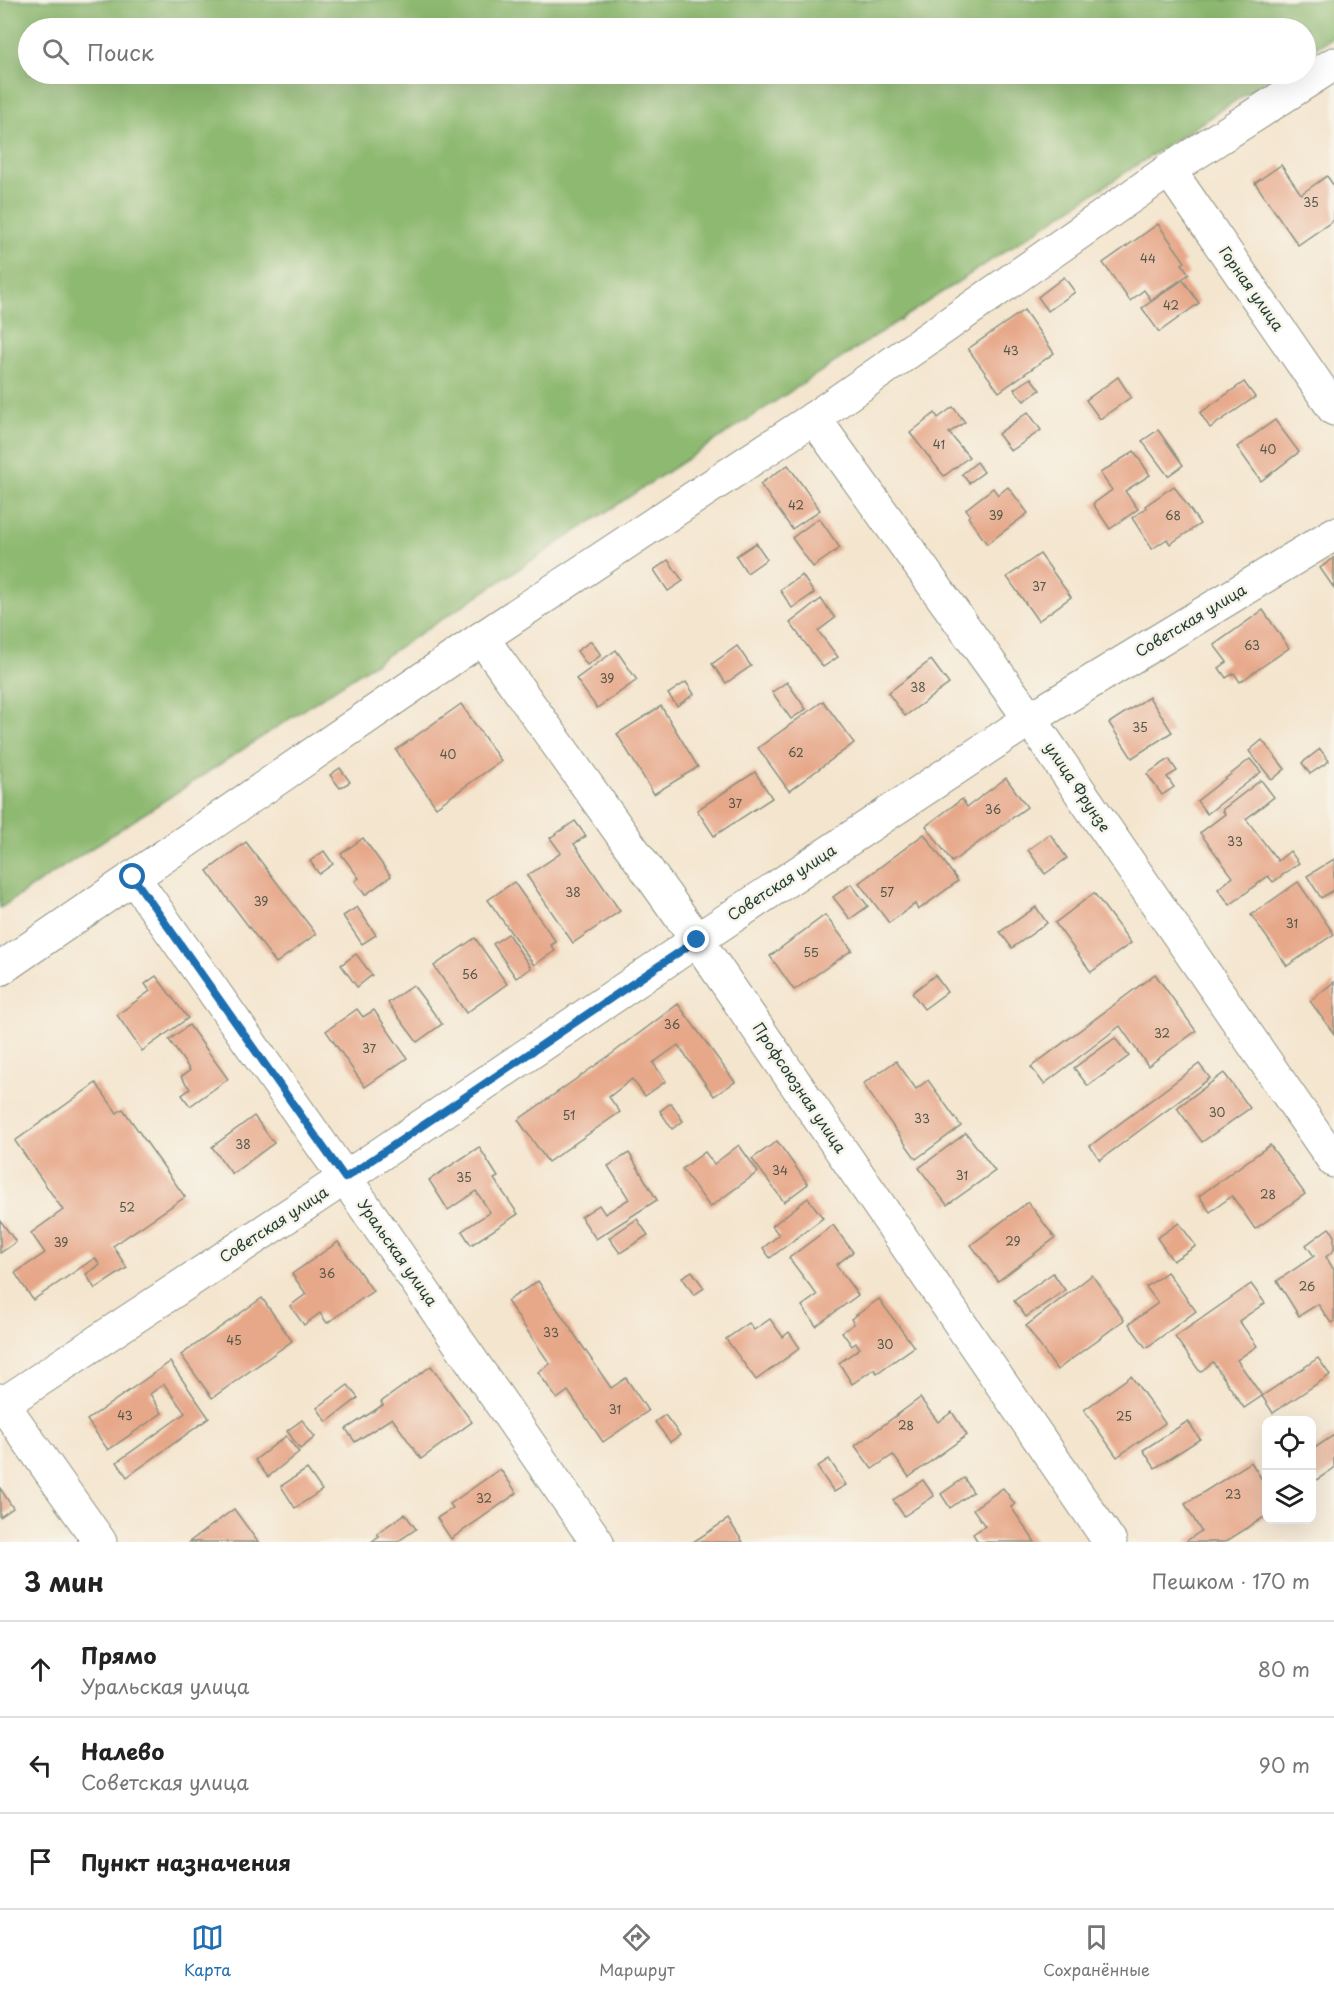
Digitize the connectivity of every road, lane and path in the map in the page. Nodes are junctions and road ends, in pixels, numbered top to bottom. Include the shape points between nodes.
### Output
1 (1334, 64) edge
2 (1316, 76) edge
3 (1303, 84) edge
4 (1169, 170) junction
5 (1334, 409) edge
6 (814, 418) junction
7 (1334, 534) edge
8 (482, 638) junction
9 (1030, 719) junction
10 (133, 877) junction
11 (697, 940) junction
12 (0, 969) edge
13 (1334, 1161) edge
14 (345, 1178) junction
15 (1, 1404) edge
16 (100, 1542) edge
17 (597, 1542) edge
18 (1110, 1542) edge

1 - 2 street
3 - 4 street
4 - 5 street, Горная улица
4 - 6 street
6 - 8 street
6 - 9 street, улица Фрунзе
7 - 9 street, Советская улица
8 - 10 street
8 - 11 street, Профсоюзная улица
9 - 11 street, Советская улица
9 - 13 street, улица Фрунзе
10 - 12 street
10 - 14 street, Уральская улица
11 - 14 street, Советская улица
11 - 18 street, Профсоюзная улица
14 - 15 street, Советская улица
14 - 17 street, Уральская улица
15 - 16 street

